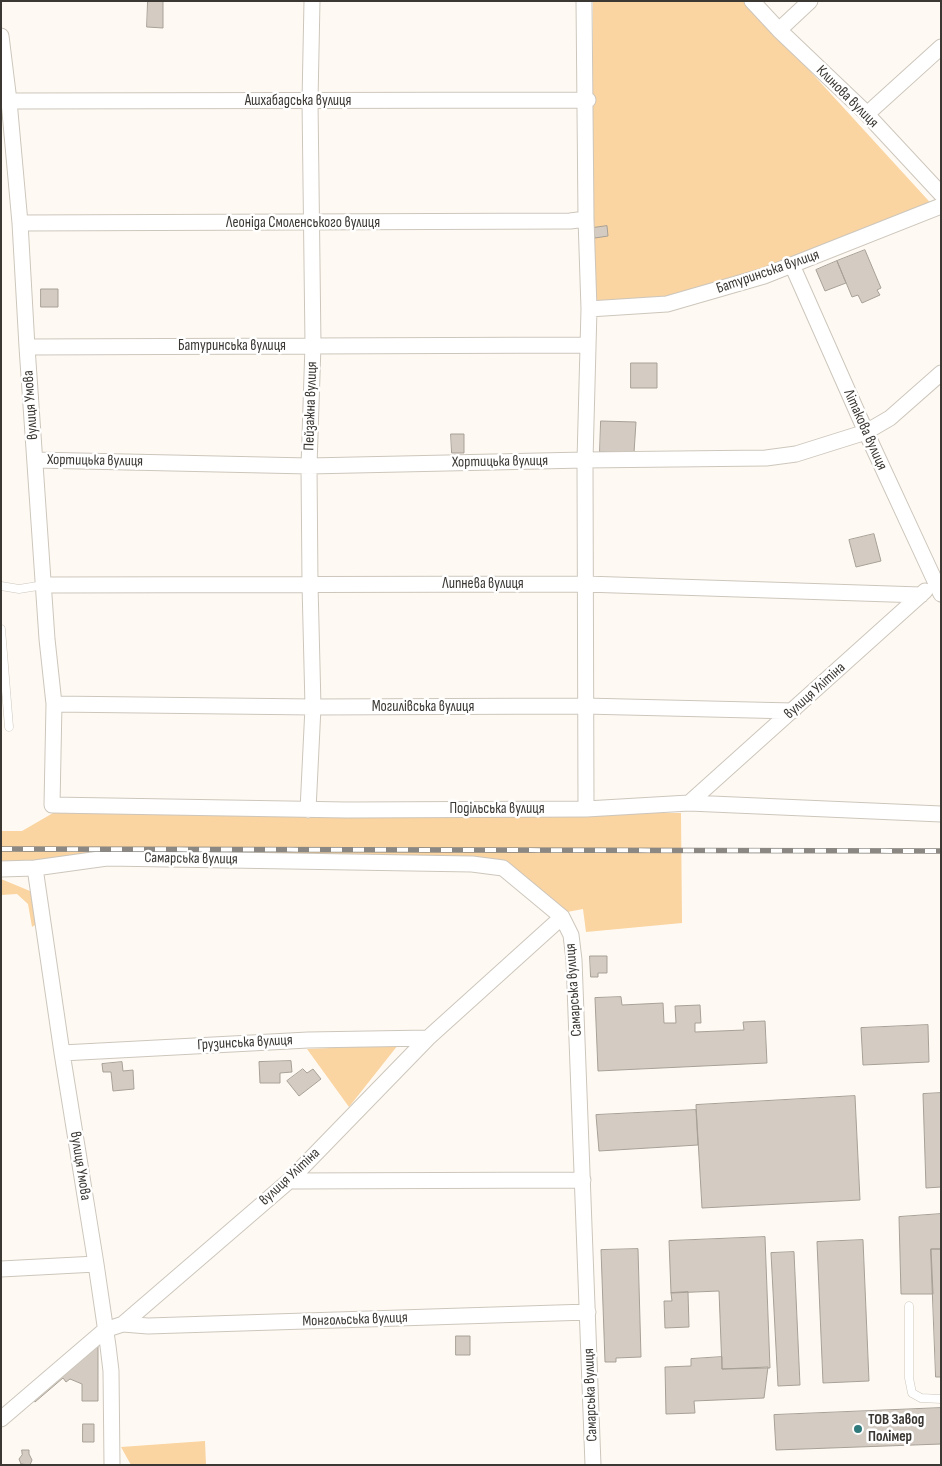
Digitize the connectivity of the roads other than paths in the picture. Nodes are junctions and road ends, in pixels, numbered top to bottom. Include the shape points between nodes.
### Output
1 (312, 1) edge
2 (584, 1) edge
3 (752, 1) edge
4 (810, 1) edge
5 (779, 30) junction
6 (1, 36) edge
7 (941, 47) edge
8 (587, 100) junction
9 (9, 101) junction
10 (310, 101) junction
11 (867, 114) junction
12 (941, 194) edge
13 (941, 206) edge
14 (586, 219) junction
15 (20, 223) junction
16 (313, 223) junction
17 (792, 265) junction
18 (589, 309) junction
19 (588, 344) junction
20 (313, 346) junction
21 (26, 347) junction
22 (941, 373) edge
23 (866, 432) junction
24 (35, 460) junction
25 (585, 460) junction
26 (309, 466) junction
27 (310, 584) junction
28 (586, 584) junction
29 (939, 584) edge
30 (44, 585) junction
31 (1, 586) edge
32 (921, 595) junction
33 (1, 629) edge
34 (54, 704) junction
35 (584, 706) junction
36 (313, 707) junction
37 (793, 711) junction
38 (9, 727) dead end
39 (690, 803) junction
40 (52, 805) joint
41 (586, 809) junction
42 (308, 810) junction
43 (941, 814) edge
44 (35, 868) junction
45 (1, 869) edge
46 (562, 917) junction
47 (428, 1038) junction
48 (62, 1053) junction
49 (583, 1180) junction
50 (289, 1181) junction
51 (96, 1264) junction
52 (1, 1269) edge
53 (909, 1306) dead end
54 (588, 1312) junction
55 (122, 1324) junction
56 (106, 1330) junction
57 (941, 1399) edge
58 (1, 1419) edge
59 (112, 1465) edge
60 (593, 1465) edge

1 - 10 street, Пейзажна вулиця
2 - 8 street
3 - 5 street, Клинова вулиця
4 - 5 street
5 - 11 street, Клинова вулиця
6 - 9 street, вулиця Умова
7 - 11 street
8 - 10 street, Ашхабадська вулиця
8 - 14 street
9 - 10 street, Ашхабадська вулиця
9 - 15 street, вулиця Умова
10 - 16 street, Пейзажна вулиця
11 - 12 street, Клинова вулиця
13 - 17 street, Батуринська вулиця
14 - 16 street, Леоніда Смоленського вулиця
14 - 18 street
15 - 16 street, Леоніда Смоленського вулиця
15 - 21 street, вулиця Умова
16 - 20 street, Пейзажна вулиця
17 - 18 street, Батуринська вулиця via 667,304
17 - 23 street, Літакова вулиця
18 - 19 street
19 - 20 street, Батуринська вулиця
19 - 25 street
20 - 21 street, Батуринська вулиця
20 - 26 street, Пейзажна вулиця
21 - 24 street, вулиця Умова
22 - 23 street, Хортицька вулиця via 890,418
23 - 25 street, Хортицька вулиця via 796,454 766,458
23 - 29 street, Літакова вулиця
24 - 26 street, Хортицька вулиця
24 - 30 street, вулиця Умова
25 - 26 street, Хортицька вулиця
25 - 28 street
26 - 27 street, Пейзажна вулиця
27 - 28 street, Липнева вулиця
27 - 30 street, Липнева вулиця
27 - 36 street, Пейзажна вулиця
28 - 32 street, Липнева вулиця
28 - 35 street
29 - 32 street, вулиця Улітіна
30 - 31 lane via 19,589
30 - 34 street, вулиця Умова
32 - 37 street, вулиця Улітіна
33 - 38 lane
34 - 36 street, Могилівська вулиця
34 - 40 street, вулиця Умова
35 - 36 street, Могилівська вулиця
35 - 37 street, Могилівська вулиця
35 - 41 street
36 - 42 street, Пейзажна вулиця
37 - 39 street, вулиця Улітіна
39 - 41 street, Подільська вулиця
39 - 43 street, Подільська вулиця
40 - 42 street, Подільська вулиця
41 - 42 street, Подільська вулиця
44 - 45 street, Самарська вулиця
44 - 46 street, Самарська вулиця via 108,858 472,864 503,868
44 - 48 street, вулиця Умова
46 - 47 street, вулиця Улітіна
46 - 49 street, Самарська вулиця via 571,935 574,960
47 - 48 street, Грузинська вулиця via 308,1040
47 - 50 street, вулиця Улітіна
48 - 51 street, вулиця Умова
49 - 50 street
49 - 54 street, Самарська вулиця
50 - 55 street, вулиця Улітіна
51 - 52 street
51 - 56 street, вулиця Умова
53 - 57 lane via 912,1393 921,1398
54 - 55 street, Монгольська вулиця via 148,1326
54 - 60 street, Самарська вулиця
55 - 56 street, вулиця Улітіна
56 - 58 street, вулиця Улітіна
56 - 59 street, вулиця Умова via 111,1371

